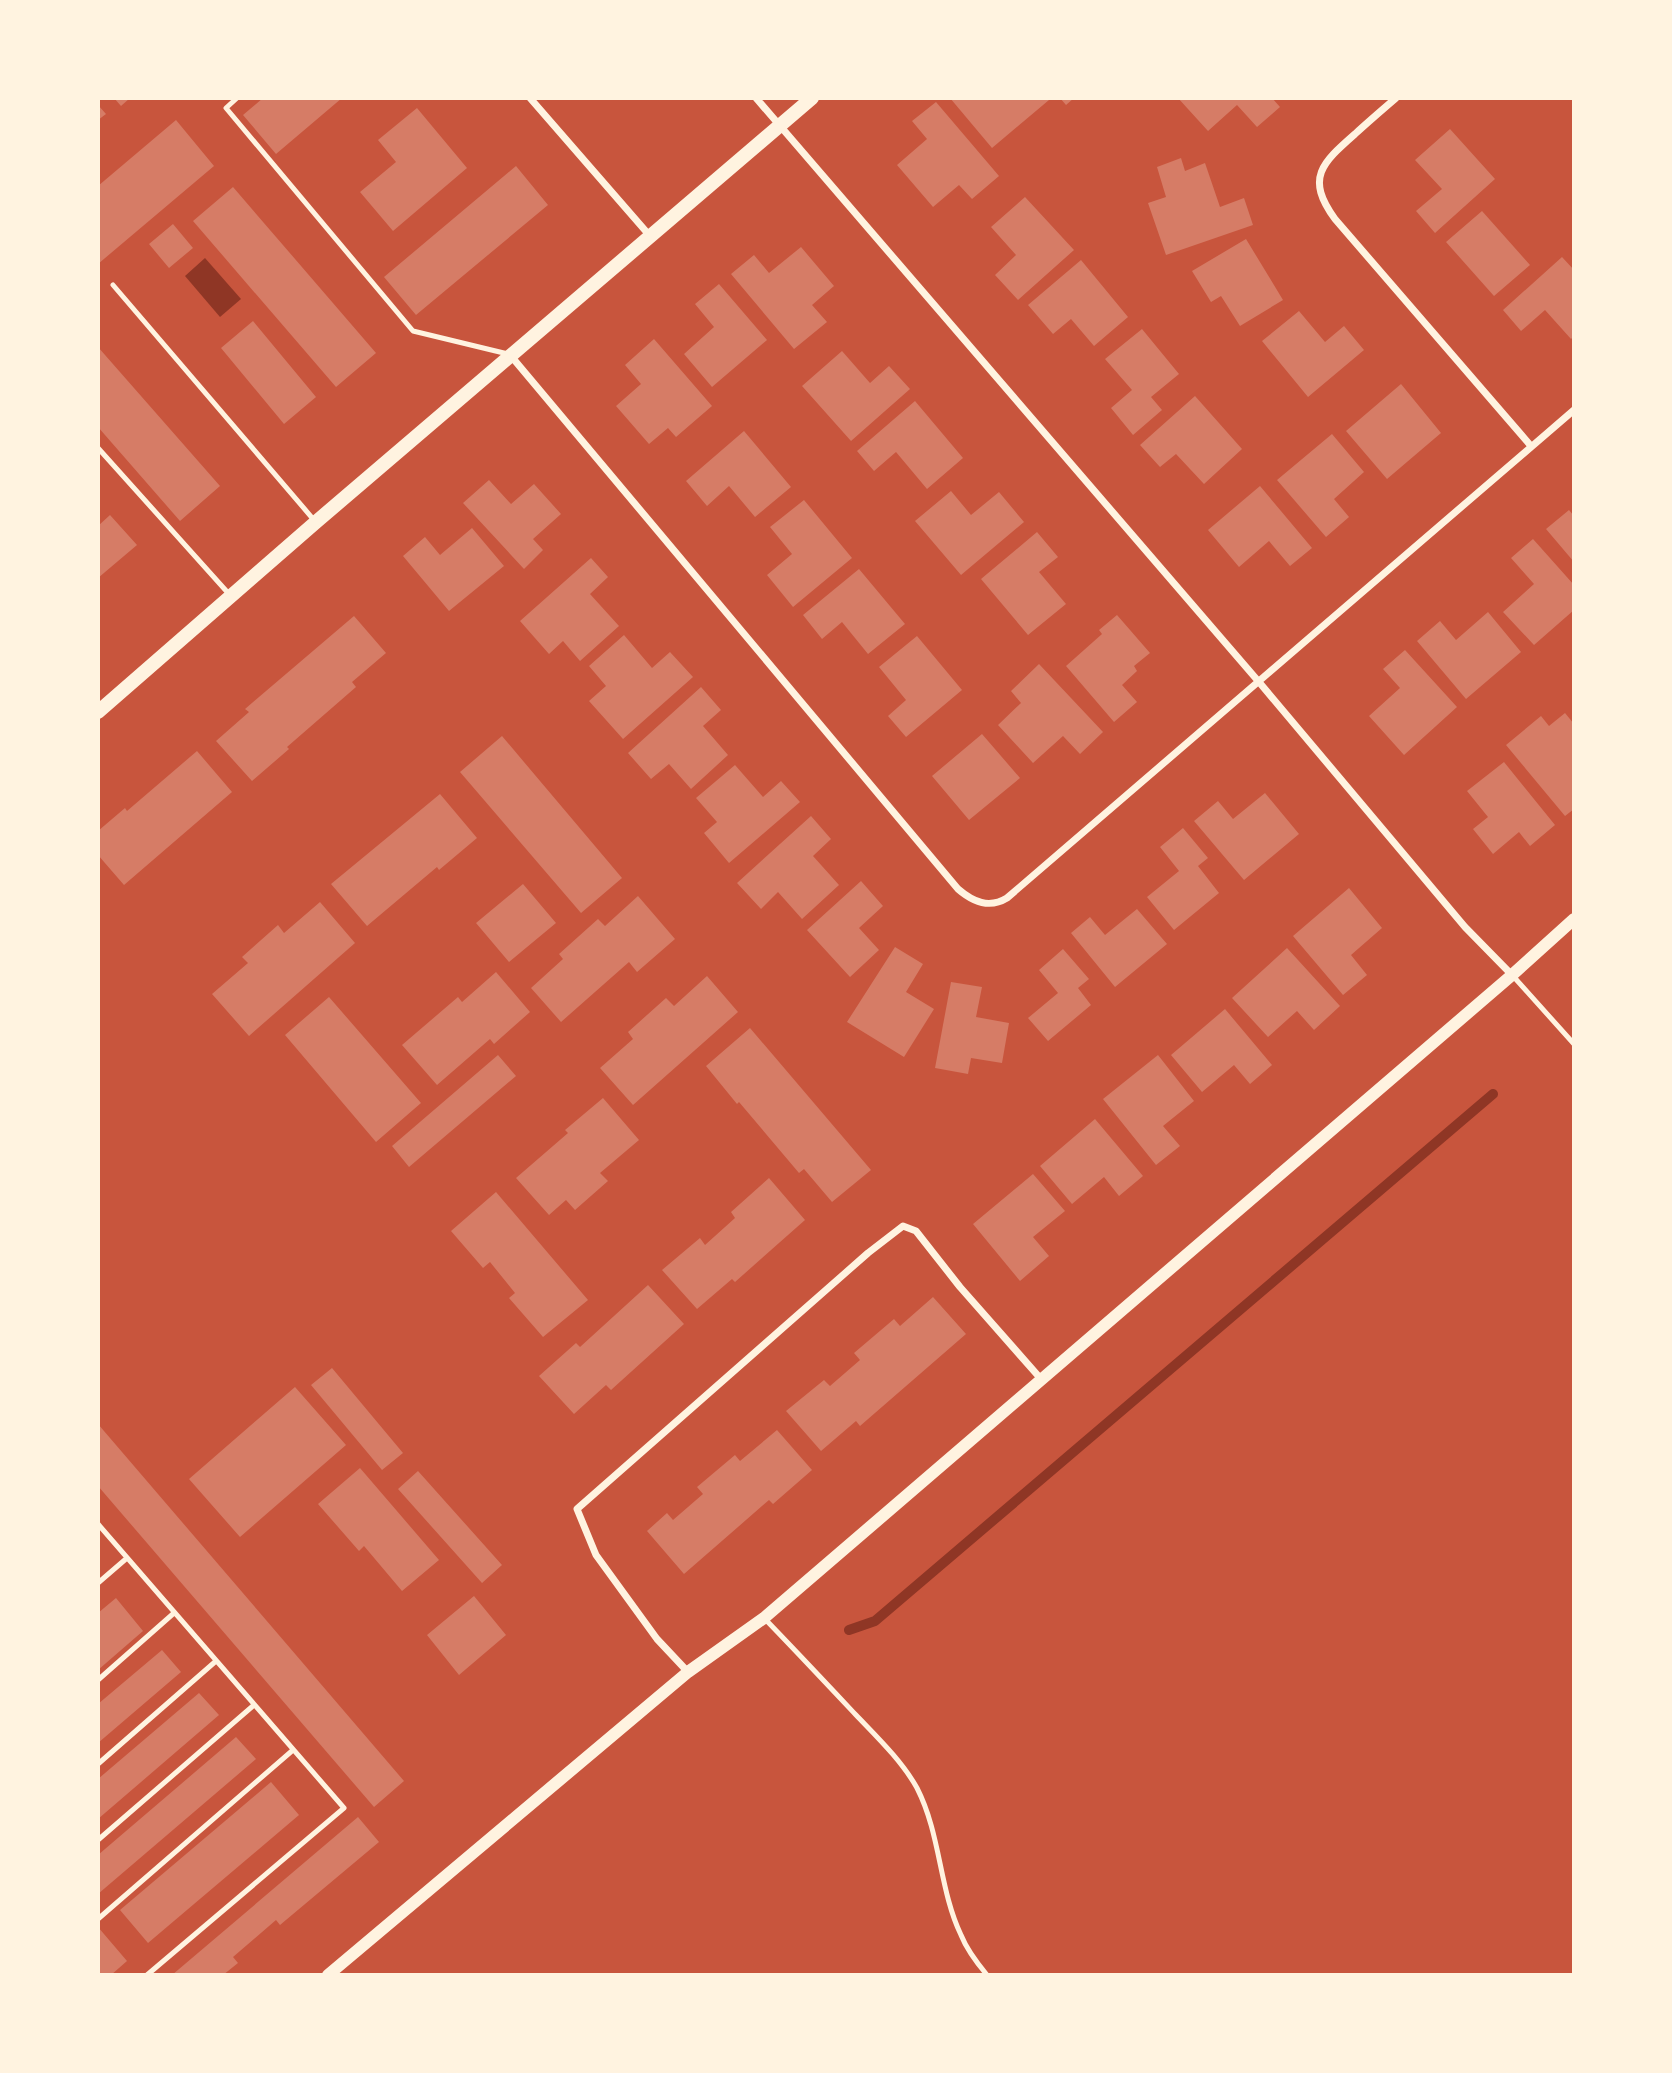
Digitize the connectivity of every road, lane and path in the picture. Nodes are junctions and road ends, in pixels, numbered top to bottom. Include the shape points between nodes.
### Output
1 (237, 98) edge
2 (530, 98) edge
3 (756, 98) edge
4 (812, 98) edge
5 (1396, 98) edge
6 (779, 126) junction
7 (650, 236) junction
8 (113, 285) dead end
9 (511, 355) junction
10 (1574, 410) edge
11 (1531, 446) junction
12 (98, 447) edge
13 (316, 522) junction
14 (231, 596) junction
15 (1259, 682) junction
16 (98, 712) edge
17 (1574, 919) edge
18 (1512, 975) junction
19 (1574, 1044) edge
20 (1041, 1379) junction
21 (98, 1524) edge
22 (127, 1558) junction
23 (98, 1583) edge
24 (174, 1613) junction
25 (764, 1618) junction
26 (216, 1661) junction
27 (688, 1672) junction
28 (98, 1680) edge
29 (254, 1705) junction
30 (293, 1750) junction
31 (98, 1764) edge
32 (98, 1840) edge
33 (98, 1919) edge
34 (147, 1975) edge
35 (328, 1975) edge
36 (987, 1975) edge

1 - 9 lane via 226,107 413,331
2 - 7 street
3 - 6 street
4 - 6 main road
5 - 11 street via 1327,160 1320,179 1322,198 1335,219
6 - 7 main road
6 - 15 street
7 - 9 main road
8 - 13 lane
9 - 13 main road
9 - 15 street via 943,871 968,898 980,904 1007,898
10 - 11 street
11 - 15 street
12 - 14 lane
13 - 14 main road
14 - 16 main road
15 - 18 street via 1465,927
17 - 18 street
18 - 19 lane
18 - 20 street
20 - 25 street
20 - 27 street via 916,1231 903,1226 869,1252 577,1509 596,1555 657,1639
21 - 22 lane
22 - 23 lane
22 - 24 lane
24 - 26 lane
24 - 28 lane
25 - 27 street
25 - 36 lane via 876,1736 915,1786 935,1833 960,1934
26 - 29 lane
26 - 31 lane
27 - 35 street
29 - 30 lane
29 - 32 lane
30 - 33 lane
30 - 34 lane via 344,1808

